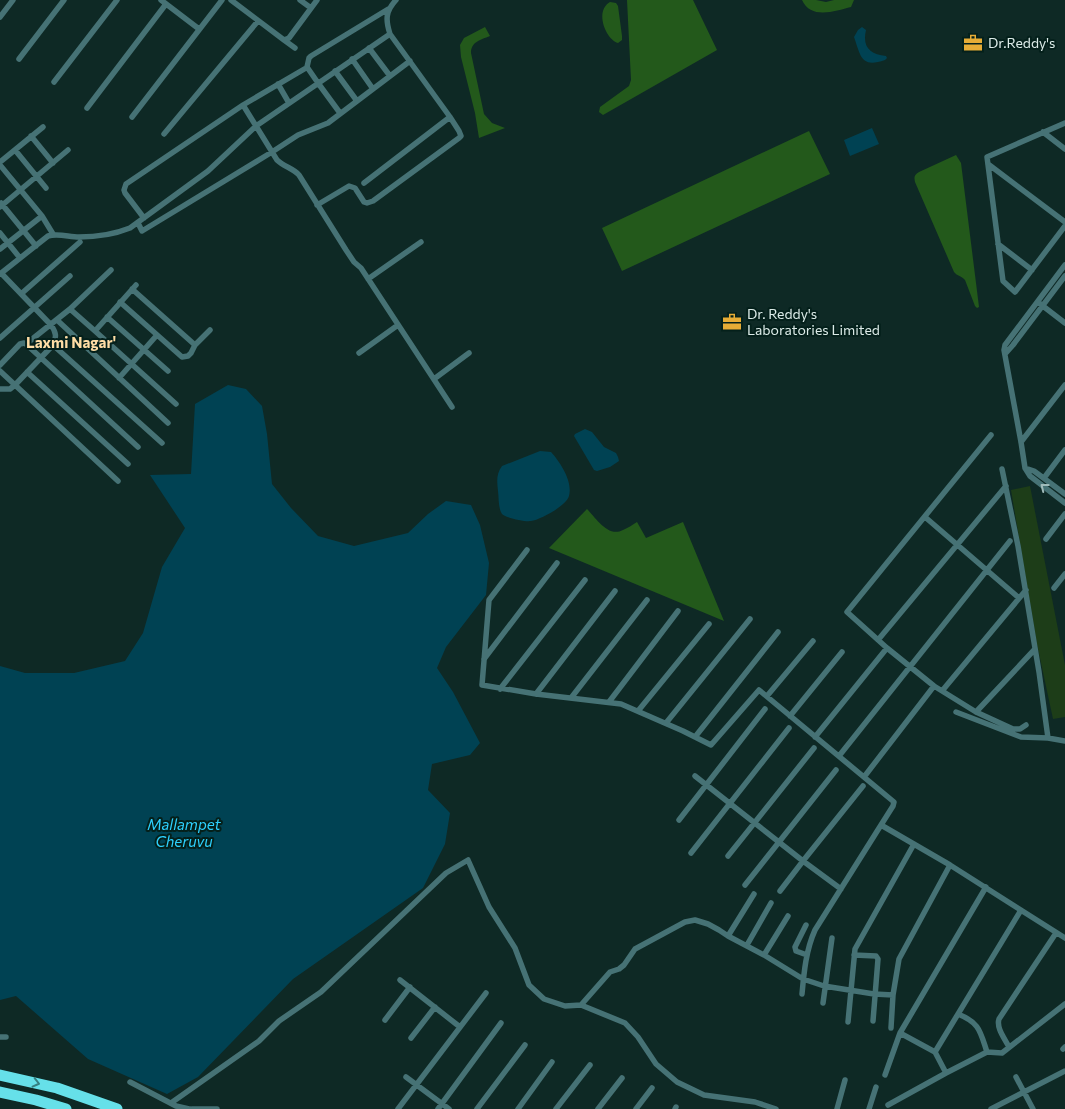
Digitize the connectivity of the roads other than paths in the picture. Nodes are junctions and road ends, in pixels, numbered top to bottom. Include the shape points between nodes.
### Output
1 (13, 0) edge
2 (64, 0) edge
3 (116, 0) edge
4 (222, 0) edge
5 (231, 0) edge
6 (300, 0) edge
7 (317, 0) edge
8 (396, 0) edge
9 (164, 2) edge
10 (311, 8) junction
11 (390, 8) junction
12 (0, 17) edge
13 (258, 21) junction
14 (199, 29) junction
15 (390, 34) junction
16 (284, 40) junction
17 (295, 48) dead end
18 (369, 48) junction
19 (19, 59) dead end
20 (352, 59) junction
21 (410, 61) junction
22 (308, 67) junction
23 (335, 71) junction
24 (390, 76) junction
25 (54, 82) dead end
26 (318, 83) junction
27 (278, 84) junction
28 (373, 89) junction
29 (357, 101) junction
30 (289, 103) junction
31 (243, 105) junction
32 (87, 108) dead end
33 (340, 113) junction
34 (132, 117) dead end
35 (450, 117) junction
36 (1065, 123) edge
37 (256, 126) junction
38 (43, 127) dead end
39 (1043, 132) junction
40 (164, 134) dead end
41 (31, 136) junction
42 (1065, 149) edge
43 (15, 150) junction
44 (68, 150) dead end
45 (272, 152) junction
46 (0, 163) edge
47 (53, 163) junction
48 (988, 164) junction
49 (36, 176) junction
50 (364, 183) dead end
51 (46, 188) dead end
52 (20, 190) junction
53 (1, 204) edge
54 (317, 205) junction
55 (42, 216) junction
56 (144, 218) junction
57 (1065, 222) edge
58 (138, 223) junction
59 (1065, 226) edge
60 (24, 230) junction
61 (0, 233) edge
62 (53, 234) junction
63 (80, 242) dead end
64 (421, 242) dead end
65 (8, 243) junction
66 (998, 244) junction
67 (36, 246) junction
68 (0, 250) edge
69 (20, 258) junction
70 (1065, 265) edge
71 (112, 270) dead end
72 (1032, 270) junction
73 (1, 273) edge
74 (70, 276) dead end
75 (1065, 276) edge
76 (368, 279) junction
77 (21, 294) junction
78 (120, 302) junction
79 (1040, 304) junction
80 (34, 308) junction
81 (70, 309) junction
82 (107, 317) junction
83 (57, 320) junction
84 (1065, 323) edge
85 (51, 325) junction
86 (398, 325) junction
87 (210, 330) dead end
88 (95, 331) junction
89 (157, 335) junction
90 (0, 338) edge
91 (26, 344) junction
92 (54, 345) junction
93 (196, 345) junction
94 (144, 350) junction
95 (359, 353) dead end
96 (469, 353) dead end
97 (41, 358) junction
98 (132, 364) junction
99 (0, 365) edge
100 (0, 371) edge
101 (168, 371) dead end
102 (27, 372) junction
103 (119, 378) junction
104 (434, 378) junction
105 (15, 385) junction
106 (1065, 385) edge
107 (0, 388) edge
108 (176, 404) dead end
109 (452, 406) dead end
110 (168, 423) dead end
111 (991, 435) dead end
112 (1021, 442) junction
113 (162, 443) dead end
114 (138, 447) dead end
115 (1065, 450) edge
116 (128, 464) dead end
117 (1024, 468) junction
118 (1002, 469) dead end
119 (1044, 478) junction
120 (118, 481) dead end
121 (1006, 486) junction
122 (1065, 494) edge
123 (1065, 503) edge
124 (1065, 514) edge
125 (925, 517) junction
126 (1046, 539) dead end
127 (1010, 541) dead end
128 (957, 545) junction
129 (527, 550) dead end
130 (557, 563) dead end
131 (987, 570) junction
132 (1065, 574) edge
133 (585, 580) dead end
134 (1054, 588) dead end
135 (1026, 590) junction
136 (614, 591) dead end
137 (1019, 598) junction
138 (647, 600) dead end
139 (678, 611) dead end
140 (750, 619) dead end
141 (709, 624) dead end
142 (778, 632) dead end
143 (878, 640) junction
144 (813, 641) dead end
145 (887, 648) junction
146 (1035, 649) junction
147 (842, 652) dead end
148 (484, 659) junction
149 (910, 667) junction
150 (934, 686) junction
151 (500, 689) junction
152 (942, 691) junction
153 (536, 694) junction
154 (767, 696) junction
155 (571, 698) junction
156 (609, 702) junction
157 (765, 709) dead end
158 (638, 711) junction
159 (956, 712) dead end
160 (976, 712) junction
161 (790, 716) junction
162 (666, 723) junction
163 (1026, 725) dead end
164 (789, 728) dead end
165 (815, 736) junction
166 (695, 737) junction
167 (1048, 738) junction
168 (1065, 741) edge
169 (814, 748) dead end
170 (839, 756) junction
171 (836, 770) dead end
172 (696, 776) dead end
173 (864, 777) junction
174 (706, 784) junction
175 (863, 786) dead end
176 (731, 804) junction
177 (679, 820) dead end
178 (754, 822) junction
179 (881, 825) junction
180 (779, 842) junction
181 (914, 844) junction
182 (691, 853) dead end
183 (728, 856) dead end
184 (803, 861) junction
185 (950, 865) junction
186 (744, 885) dead end
187 (986, 886) junction
188 (841, 889) junction
189 (780, 891) dead end
190 (754, 894) dead end
191 (771, 904) dead end
192 (1021, 910) junction
193 (788, 916) dead end
194 (806, 925) dead end
195 (1056, 933) junction
196 (728, 936) junction
197 (832, 938) dead end
198 (1065, 938) edge
199 (747, 945) junction
200 (764, 954) junction
201 (807, 954) junction
202 (854, 954) junction
203 (803, 979) junction
204 (400, 980) dead end
205 (824, 986) junction
206 (410, 988) junction
207 (851, 990) junction
208 (486, 993) dead end
209 (802, 994) dead end
210 (874, 994) junction
211 (893, 995) junction
212 (823, 1004) dead end
213 (1065, 1004) edge
214 (581, 1005) junction
215 (435, 1007) junction
216 (958, 1014) junction
217 (385, 1020) dead end
218 (873, 1021) dead end
219 (848, 1022) dead end
220 (502, 1023) dead end
221 (460, 1027) junction
222 (891, 1028) dead end
223 (900, 1033) junction
224 (411, 1038) dead end
225 (526, 1044) dead end
226 (1009, 1048) junction
227 (935, 1052) junction
228 (987, 1052) junction
229 (552, 1062) dead end
230 (590, 1065) dead end
231 (1065, 1071) edge
232 (946, 1072) junction
233 (0, 1075) edge
234 (885, 1075) dead end
235 (406, 1077) dead end
236 (1016, 1077) dead end
237 (622, 1078) dead end
238 (845, 1080) dead end
239 (130, 1082) dead end
240 (416, 1084) junction
241 (876, 1087) dead end
242 (652, 1088) dead end
243 (0, 1092) edge
244 (1024, 1092) junction
245 (171, 1103) junction
246 (888, 1105) dead end
247 (440, 1106) edge
248 (112, 1107) edge
249 (66, 1109) edge
250 (191, 1109) edge
251 (217, 1109) edge
252 (398, 1109) edge
253 (449, 1109) edge
254 (477, 1109) edge
255 (518, 1109) edge
256 (556, 1109) edge
257 (598, 1109) edge
258 (636, 1109) edge
259 (776, 1109) edge
260 (837, 1109) edge
261 (869, 1109) edge
262 (991, 1109) edge
263 (1033, 1109) edge

1 - 12 street
2 - 19 street
3 - 25 street
4 - 14 street
5 - 13 street
6 - 10 street
7 - 10 street
8 - 11 street
9 - 14 street
9 - 32 street
10 - 16 street
11 - 15 street via 386,22
11 - 22 street via 311,56
13 - 16 street
13 - 40 street
14 - 34 street
15 - 18 street
15 - 21 street
16 - 17 street
18 - 20 street
18 - 24 street
20 - 23 street
20 - 28 street
21 - 24 street
21 - 35 street
22 - 26 street
22 - 27 street
23 - 26 street
23 - 29 street
24 - 28 street
26 - 30 street
26 - 33 street
27 - 30 street
27 - 31 street
28 - 29 street
29 - 33 street
30 - 37 street
31 - 37 street
31 - 56 street via 126,184 125,193
33 - 45 street
35 - 50 street
35 - 54 street via 461,136 374,201 364,202 355,188 349,186
36 - 39 street
37 - 45 street
37 - 56 street via 201,177
38 - 41 street
39 - 42 street
39 - 48 street via 988,156
41 - 43 street
41 - 47 street
43 - 46 street
43 - 49 street
44 - 47 street
45 - 54 street via 280,163 296,172
45 - 58 street via 142,231
46 - 52 street
47 - 49 street
48 - 57 street
48 - 66 street
49 - 51 street
49 - 52 street
52 - 53 street
52 - 55 street
53 - 60 street
54 - 76 street
55 - 60 street
55 - 62 street
56 - 58 street
58 - 62 street via 117,233 80,237
59 - 72 street
60 - 65 street
60 - 67 street
61 - 65 street
62 - 67 street
63 - 77 street
64 - 76 street
65 - 68 street
65 - 69 street
66 - 72 street
66 - 72 street via 1003,281 1016,292
67 - 69 street
69 - 73 street
70 - 79 street
71 - 81 street
73 - 77 street
74 - 80 street
75 - 79 street
76 - 86 street
77 - 80 street
78 - 82 street
78 - 89 street
78 - 93 street via 134,287
79 - 84 street
79 - 112 street via 1005,354
80 - 85 street
80 - 90 street
81 - 83 street
81 - 88 street
82 - 88 street
82 - 94 street
83 - 85 street
83 - 103 street
85 - 91 street
85 - 92 street via 56,336
86 - 95 street
86 - 104 street
87 - 93 street
88 - 98 street
89 - 93 street via 182,357 191,354
89 - 94 street
91 - 97 street
91 - 99 street via 20,344
92 - 97 street
92 - 113 street
94 - 98 street
94 - 101 street
96 - 104 street
97 - 102 street
97 - 114 street
98 - 103 street
98 - 108 street
100 - 105 street
102 - 105 street
102 - 116 street
103 - 110 street
104 - 109 street
105 - 107 street via 10,389
105 - 120 street
106 - 112 street
111 - 125 street
112 - 117 street
115 - 119 street
117 - 119 street
123 -> 117 street
118 - 121 street
119 - 122 street
121 - 128 street
121 - 135 street
124 - 126 street
125 - 128 street
125 - 143 street via 847,612
127 - 131 street
128 - 131 street
128 - 143 street
129 - 148 street via 489,600
130 - 148 street
131 - 137 street
131 - 149 street
132 - 134 street
133 - 151 street
135 - 137 street
135 - 146 street
136 - 153 street
137 - 152 street
138 - 155 street
139 - 156 street
140 - 162 street
141 - 158 street
142 - 166 street
143 - 145 street
144 - 154 street
145 - 149 street
145 - 165 street
146 - 160 street
146 - 167 street
147 - 161 street
148 - 151 street via 482,686
149 - 150 street
149 - 170 street
150 - 152 street
150 - 173 street
151 - 153 street
152 - 160 street
153 - 155 street
154 - 161 street
154 - 166 street via 759,690 711,745
155 - 156 street
156 - 158 street
157 - 174 street
158 - 162 street
159 - 167 street via 1015,736
160 - 163 street via 1013,729
161 - 165 street
162 - 166 street
164 - 176 street
165 - 170 street
167 - 168 street
169 - 178 street
170 - 173 street
171 - 180 street
172 - 174 street
173 - 179 street via 894,802
174 - 176 street
174 - 177 street
175 - 184 street
176 - 178 street
176 - 182 street
178 - 180 street
178 - 183 street
179 - 181 street
179 - 188 street
180 - 184 street
180 - 186 street
181 - 185 street
181 - 202 street via 858,941
184 - 188 street
184 - 189 street
185 - 187 street
185 - 211 street via 900,954
187 - 192 street
187 - 223 street
188 - 201 street via 815,930
190 - 196 street
191 - 199 street
192 - 195 street
192 - 216 street
193 - 200 street
194 - 201 street via 795,946 796,951
195 - 198 street
195 - 226 street via 999,1019 999,1027
196 - 199 street
196 - 214 street via 708,924 695,920 685,922 635,949 624,965 610,972
197 - 205 street
199 - 200 street
200 - 203 street
201 - 203 street
202 - 207 street
202 - 210 street via 877,957
203 - 205 street
203 - 209 street
204 - 206 street
205 - 207 street
205 - 212 street
206 - 215 street
206 - 217 street
207 - 210 street
207 - 219 street
208 - 221 street
210 - 211 street
210 - 218 street
211 - 222 street
213 - 226 street
214 - 245 street via 565,1006 544,999 529,985 515,948 489,907 468,860 446,872 320,992 259,1041
214 - 259 street via 625,1023 656,1064 677,1082 704,1095 755,1102
215 - 221 street
215 - 224 street
216 - 227 street
216 - 228 street via 976,1024
220 - 247 street
221 - 240 street
223 - 227 street
223 - 234 street
225 - 254 street
226 - 228 street via 1002,1053
227 - 232 street
228 - 232 street
229 - 255 street
230 - 256 street
231 - 244 street
232 - 246 street
233 -> 248 highway
235 - 240 street
236 - 244 street
237 - 257 street
238 - 260 street
239 - 245 street
240 - 247 street
240 - 252 street
241 - 261 street
242 - 258 street
243 - 249 highway
244 - 262 street
244 - 263 street
245 - 250 street
247 - 253 street
250 - 251 street

